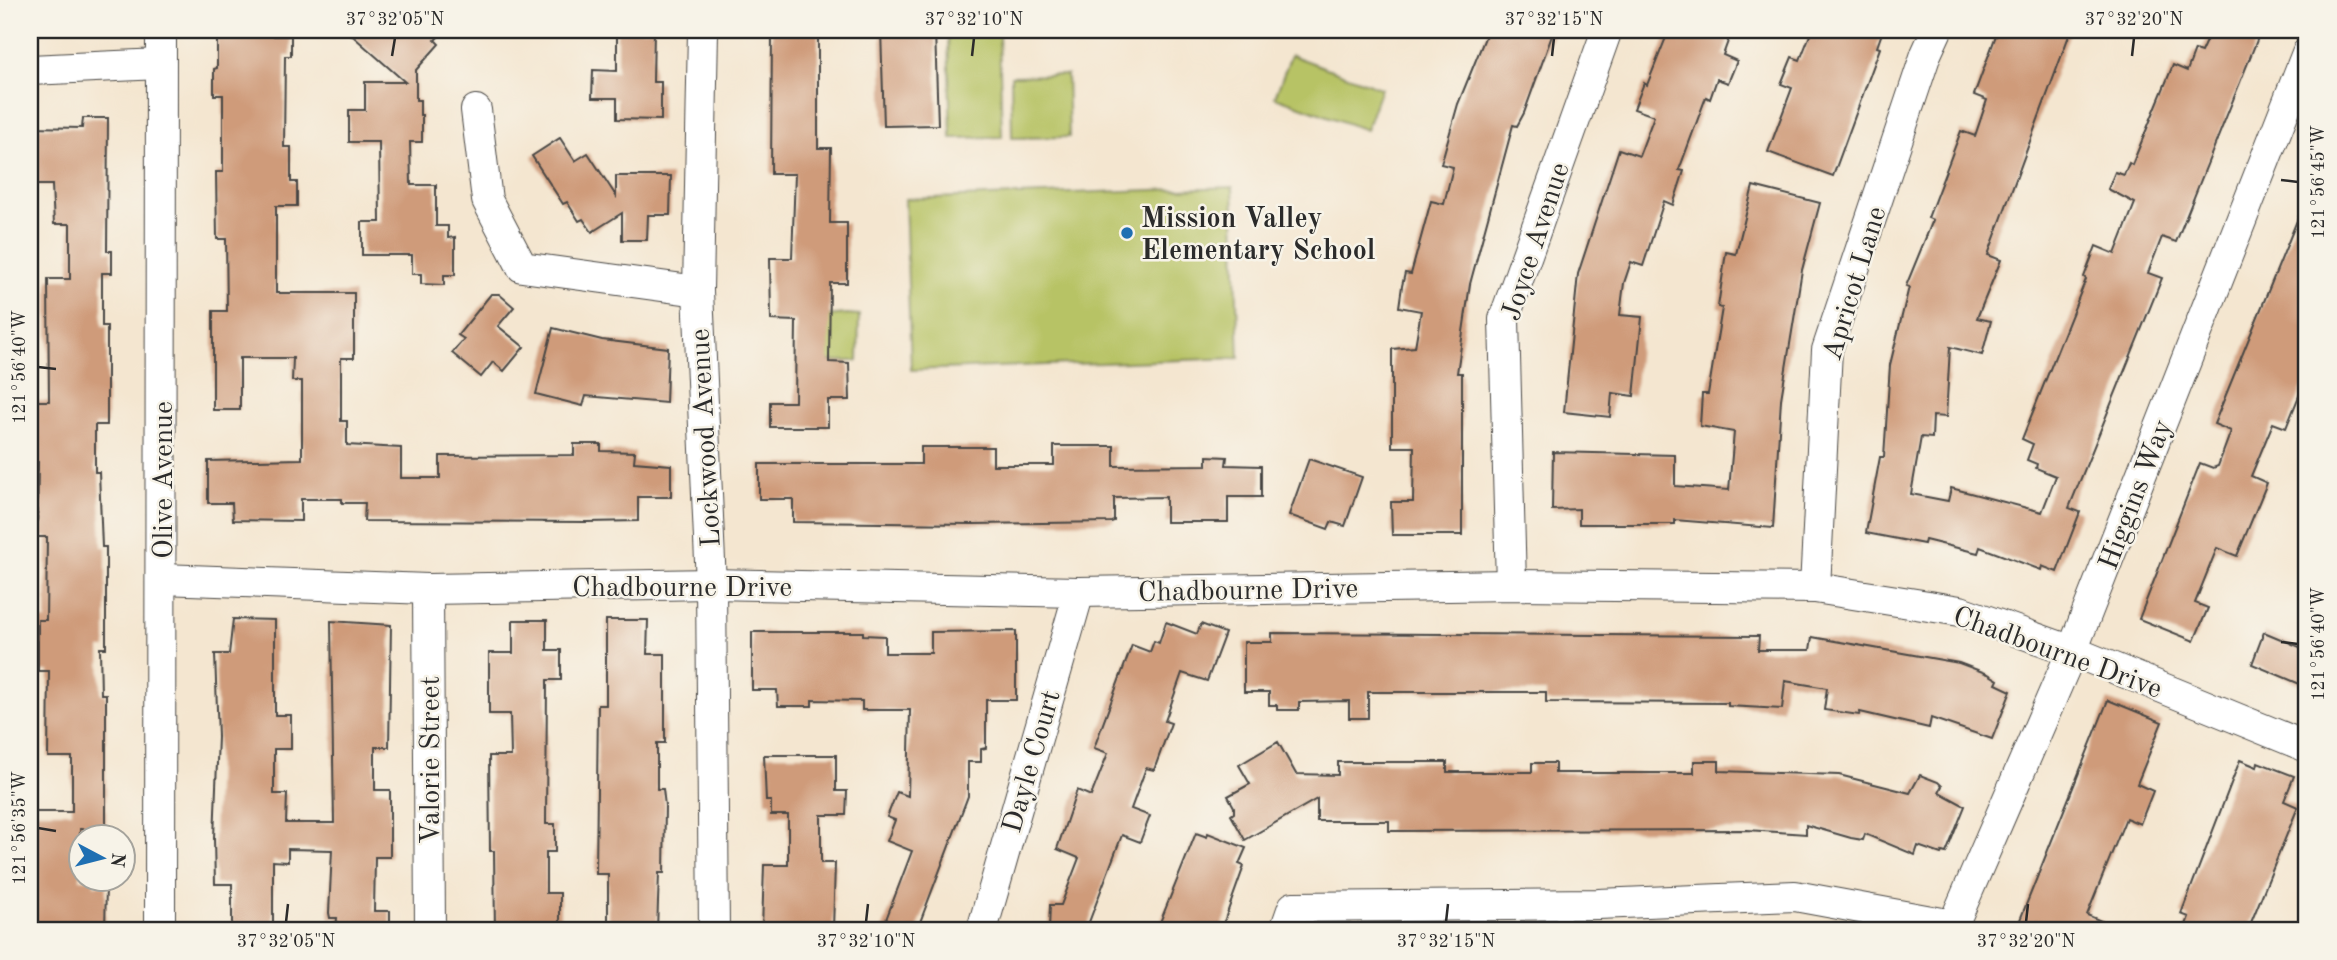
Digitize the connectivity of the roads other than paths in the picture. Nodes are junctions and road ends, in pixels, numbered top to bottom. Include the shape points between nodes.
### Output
1 (161, 30) edge
2 (703, 30) edge
3 (1607, 30) edge
4 (1937, 30) edge
5 (2307, 53) edge
6 (160, 64) junction
7 (30, 70) edge
8 (475, 110) dead end
9 (698, 291) junction
10 (162, 579) junction
11 (711, 584) junction
12 (1511, 585) junction
13 (1815, 588) junction
14 (428, 589) junction
15 (1079, 592) junction
16 (2072, 651) junction
17 (2307, 747) edge
18 (1595, 917) edge
19 (1289, 919) edge
20 (1952, 928) edge
21 (160, 930) edge
22 (430, 930) edge
23 (715, 930) edge
24 (982, 930) edge

1 - 6 street, Olive Avenue
2 - 9 street, Lockwood Avenue
3 - 12 street, Joyce Avenue via 1504,319
4 - 13 street, Apricot Lane via 1827,350
5 - 16 street, Higgins Way
6 - 7 street
6 - 10 street, Olive Avenue
8 - 9 street via 487,200 522,267
9 - 11 street, Lockwood Avenue
10 - 14 street, Chadbourne Drive
10 - 21 street, Olive Avenue
11 - 14 street, Chadbourne Drive
11 - 15 street, Chadbourne Drive
11 - 23 street, Lockwood Avenue
12 - 13 street, Chadbourne Drive
12 - 15 street, Chadbourne Drive
13 - 16 street, Chadbourne Drive via 1960,611
14 - 22 street, Valorie Street
15 - 24 street, Dayle Court
16 - 17 street, Chadbourne Drive
16 - 20 street, Higgins Way
18 - 19 street
18 - 20 street via 1795,896

